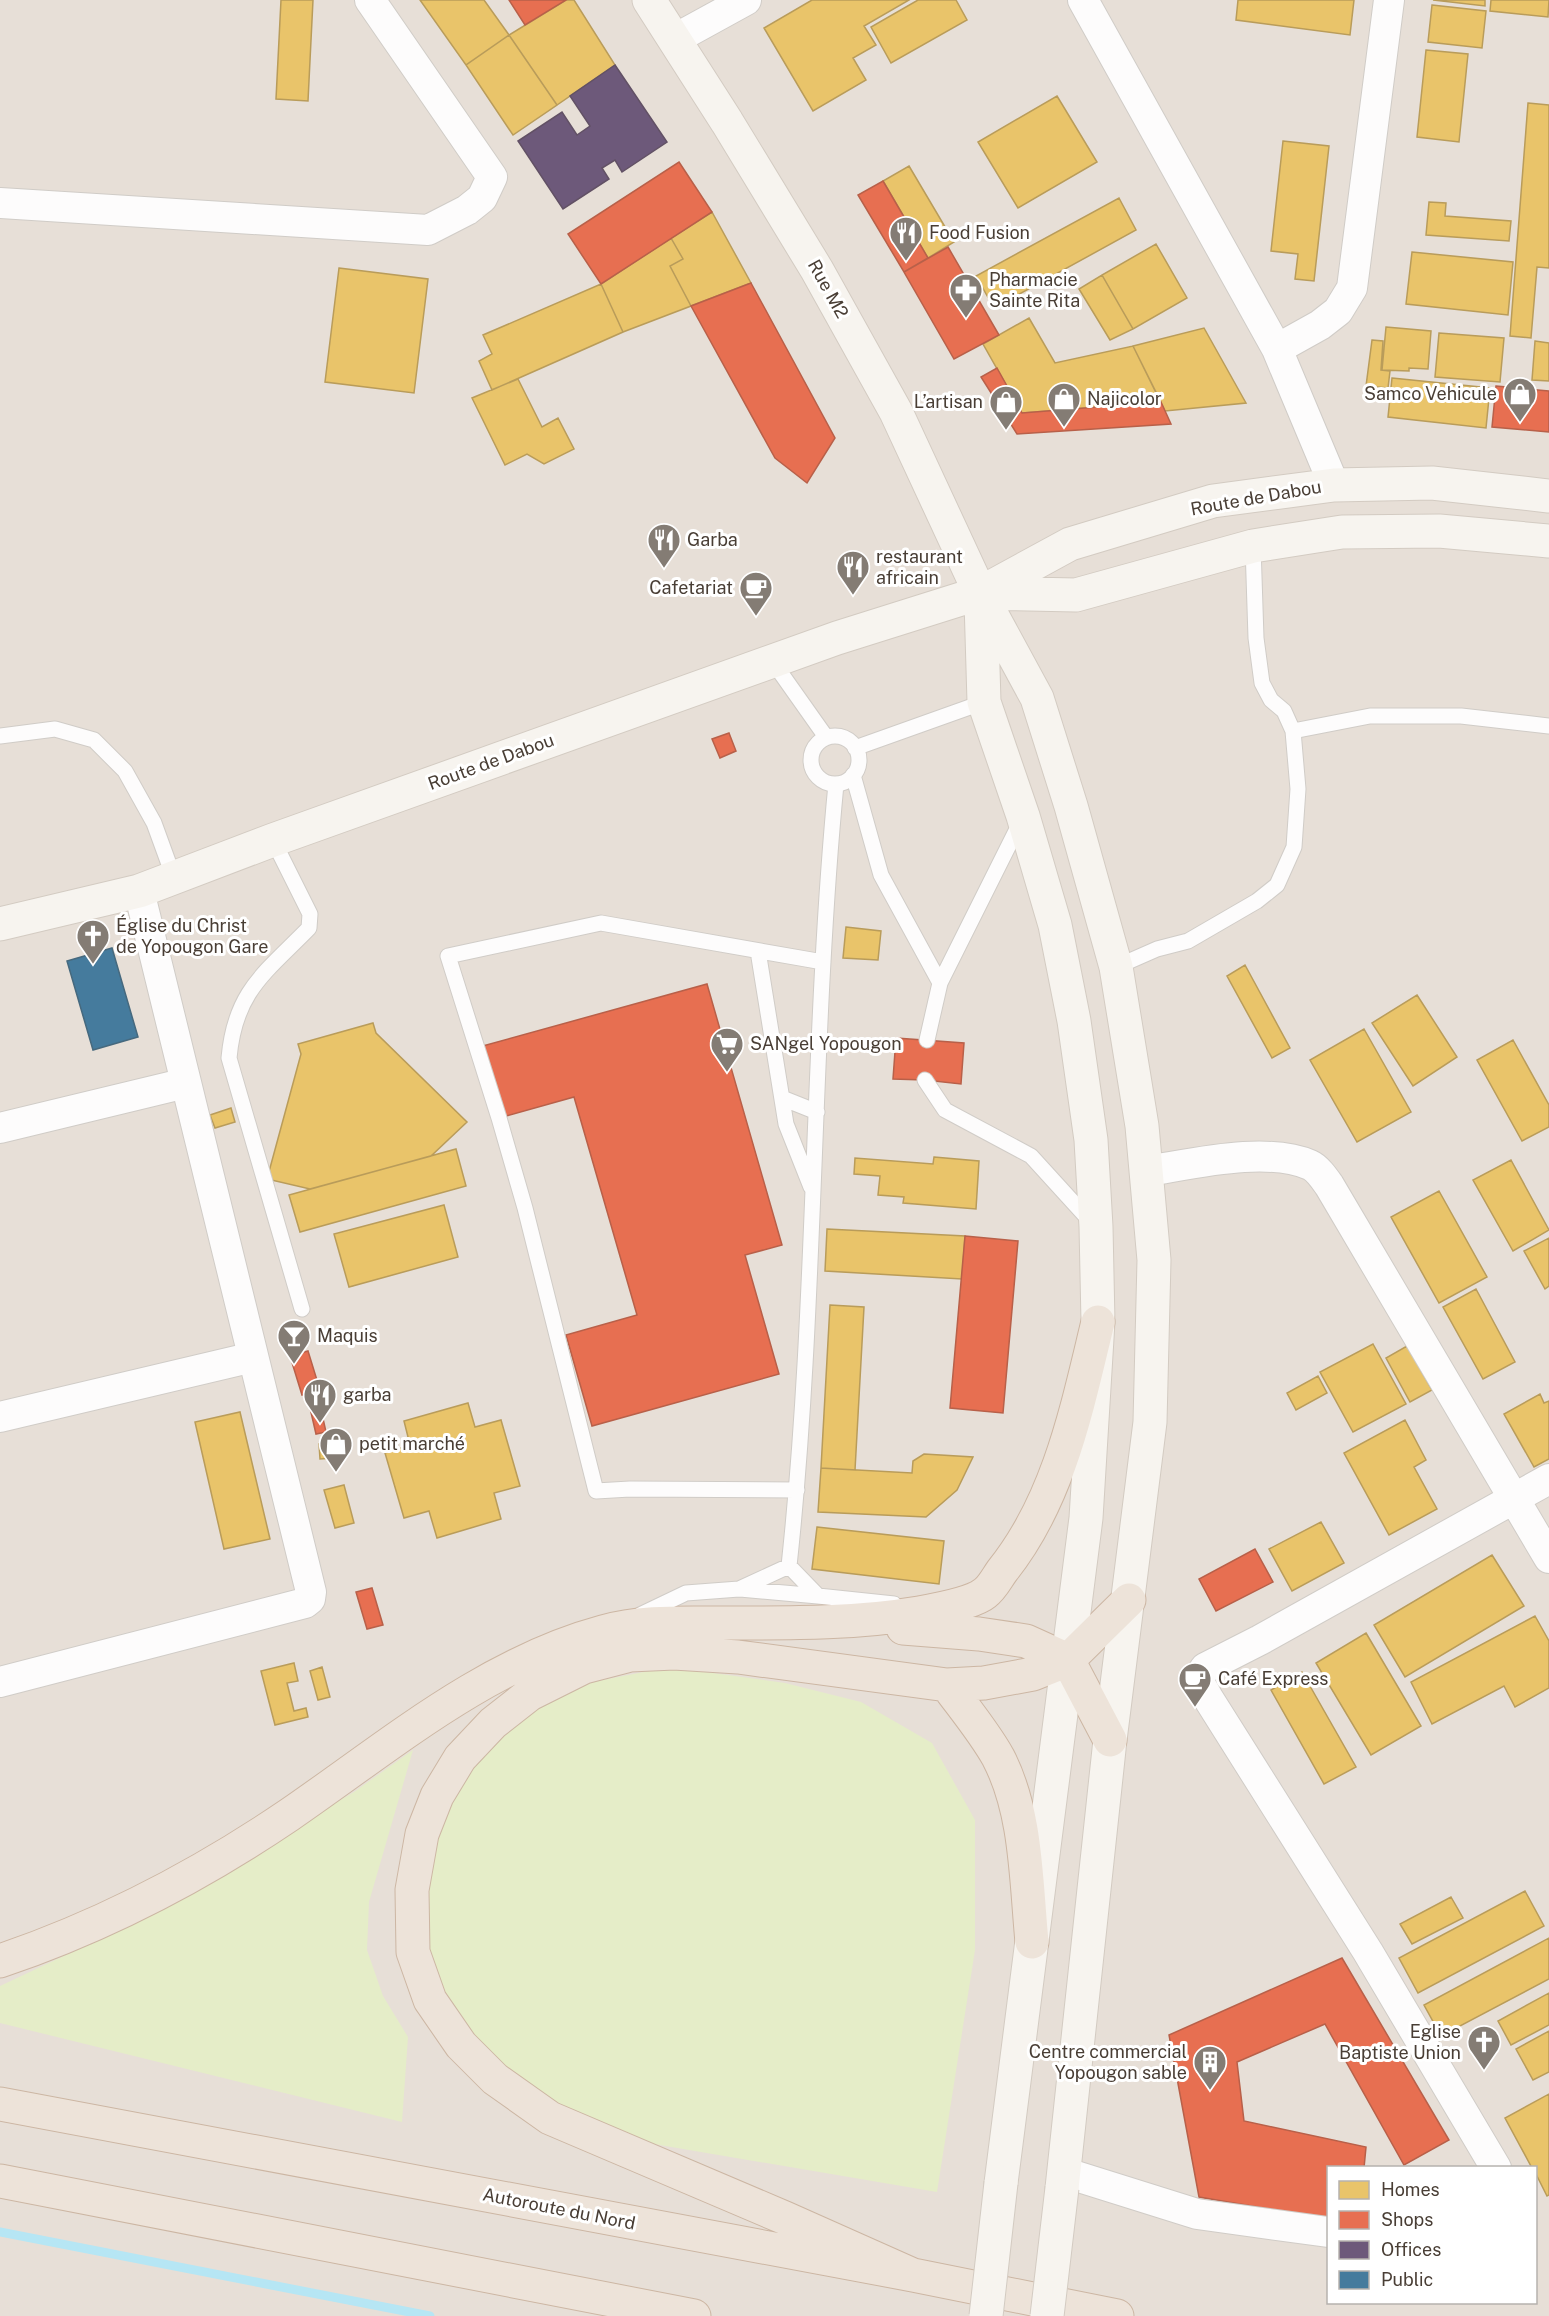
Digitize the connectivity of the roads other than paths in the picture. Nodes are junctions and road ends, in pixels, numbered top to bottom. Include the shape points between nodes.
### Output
1 (370, 0) edge
2 (649, 0) edge
3 (746, 0) edge
4 (1083, 0) edge
5 (1389, 0) edge
6 (675, 39) junction
7 (0, 203) edge
8 (1277, 349) junction
9 (1334, 485) junction
10 (1549, 496) edge
11 (1549, 541) edge
12 (1253, 546) junction
13 (980, 593) junction
14 (773, 662) junction
15 (984, 702) junction
16 (1549, 726) edge
17 (1293, 732) junction
18 (0, 736) edge
19 (826, 737) junction
20 (855, 748) junction
21 (853, 775) junction
22 (836, 784) junction
23 (1023, 816) junction
24 (273, 840) junction
25 (174, 878) junction
26 (139, 891) junction
27 (0, 924) edge
28 (758, 951) junction
29 (823, 962) junction
30 (1116, 967) junction
31 (940, 983) junction
32 (927, 1040) dead end
33 (925, 1080) dead end
34 (186, 1083) junction
35 (782, 1098) junction
36 (816, 1112) junction
37 (0, 1128) edge
38 (1147, 1171) junction
39 (814, 1192) junction
40 (1096, 1227) junction
41 (302, 1309) dead end
42 (1098, 1322) junction
43 (253, 1357) junction
44 (0, 1417) edge
45 (1549, 1479) edge
46 (797, 1490) junction
47 (1516, 1499) junction
48 (1549, 1558) edge
49 (789, 1566) junction
50 (739, 1589) junction
51 (1129, 1600) junction
52 (827, 1609) junction
53 (607, 1630) junction
54 (1068, 1660) junction
55 (0, 1682) edge
56 (947, 1685) junction
57 (1110, 1740) junction
58 (1032, 1942) junction
59 (0, 1961) edge
60 (0, 2104) edge
61 (1495, 2166) edge
62 (1062, 2180) junction
63 (0, 2181) edge
64 (1327, 2232) edge
65 (913, 2275) junction
66 (694, 2316) edge
67 (986, 2316) edge
68 (1047, 2316) edge
69 (1117, 2316) edge

1 - 7 street via 492,177 482,198 467,210 428,230
2 - 6 main road, Rue M2
3 - 6 street
4 - 8 street
5 - 8 street via 1352,288 1338,311
6 - 13 main road, Rue M2 via 817,270 896,412
8 - 9 street
9 - 10 main road, Route de Dabou via 1432,483
9 - 13 main road, Route de Dabou via 1213,501 1070,544
11 - 12 main road, Route de Dabou via 1439,531 1342,532
12 - 13 main road, Route de Dabou via 1076,595
12 - 17 lane via 1256,638 1262,683 1271,700 1284,711
13 - 14 main road, Route de Dabou
13 - 15 main road
13 - 30 main road, Rue M2 via 1037,698
14 - 19 lane
14 - 24 main road, Route de Dabou
15 - 20 lane
15 - 23 main road
16 - 17 lane via 1461,716 1370,716
17 - 30 lane via 1299,789 1294,847 1277,885 1188,941 1157,949
18 - 25 lane via 55,729 94,740 125,771 154,823
19 - 20 lane via 848,740
19 - 22 lane via 812,751 810,760 818,778
20 - 21 lane via 858,767
21 - 22 lane
21 - 31 lane via 881,875
22 - 29 lane
23 - 31 lane
23 - 40 main road via 1055,926 1074,1021 1091,1140
24 - 25 main road, Route de Dabou
24 - 41 lane via 310,914 309,928 256,983 238,1010 229,1058
25 - 26 main road, Route de Dabou
26 - 27 main road, Route de Dabou
26 - 34 street
28 - 29 lane
28 - 35 lane
28 - 46 lane via 601,923 448,956 522,1197 596,1491
29 - 36 lane
30 - 38 main road, Rue M2
31 - 32 lane
33 - 40 lane via 945,1110 1031,1156
34 - 37 street
34 - 43 street
35 - 36 lane
35 - 39 lane via 786,1124
36 - 39 lane
38 - 47 street via 1225,1159 1282,1157 1312,1166 1329,1185
38 - 51 main road, Rue M2 via 1154,1260 1150,1422
39 - 46 lane
40 - 42 main road
42 - 52 highway via 1072,1428 1052,1485 1017,1552 984,1594 942,1609 895,1617
42 - 54 main road via 1086,1518
43 - 44 street
43 - 55 street via 312,1592 310,1599
45 - 47 street
46 - 49 lane
47 - 48 street
47 - 61 street via 1205,1668 1200,1677 1208,1698 1368,1952
49 - 50 lane
49 - 52 lane
50 - 52 lane
50 - 53 lane via 686,1593
51 - 54 highway
51 - 57 main road, Rue M2
52 - 53 highway
52 - 54 highway via 1026,1641
53 - 59 highway via 561,1645 476,1686 285,1818 191,1877 90,1926
54 - 56 highway via 1033,1674
54 - 57 highway
54 - 58 main road
56 - 58 highway via 998,1757 1014,1798
56 - 65 highway via 738,1657 674,1653 630,1655 584,1668 530,1694 460,1758 437,1796 426,1824 412,1890 413,1952 430,2000 461,2045 495,2079 549,2118
57 - 62 main road, Rue M2
58 - 67 main road, bridge
60 - 65 highway, Autoroute du Nord
62 - 64 street via 1197,2214
62 - 68 main road, Rue M2, bridge
63 - 66 highway
65 - 69 highway, Autoroute du Nord

